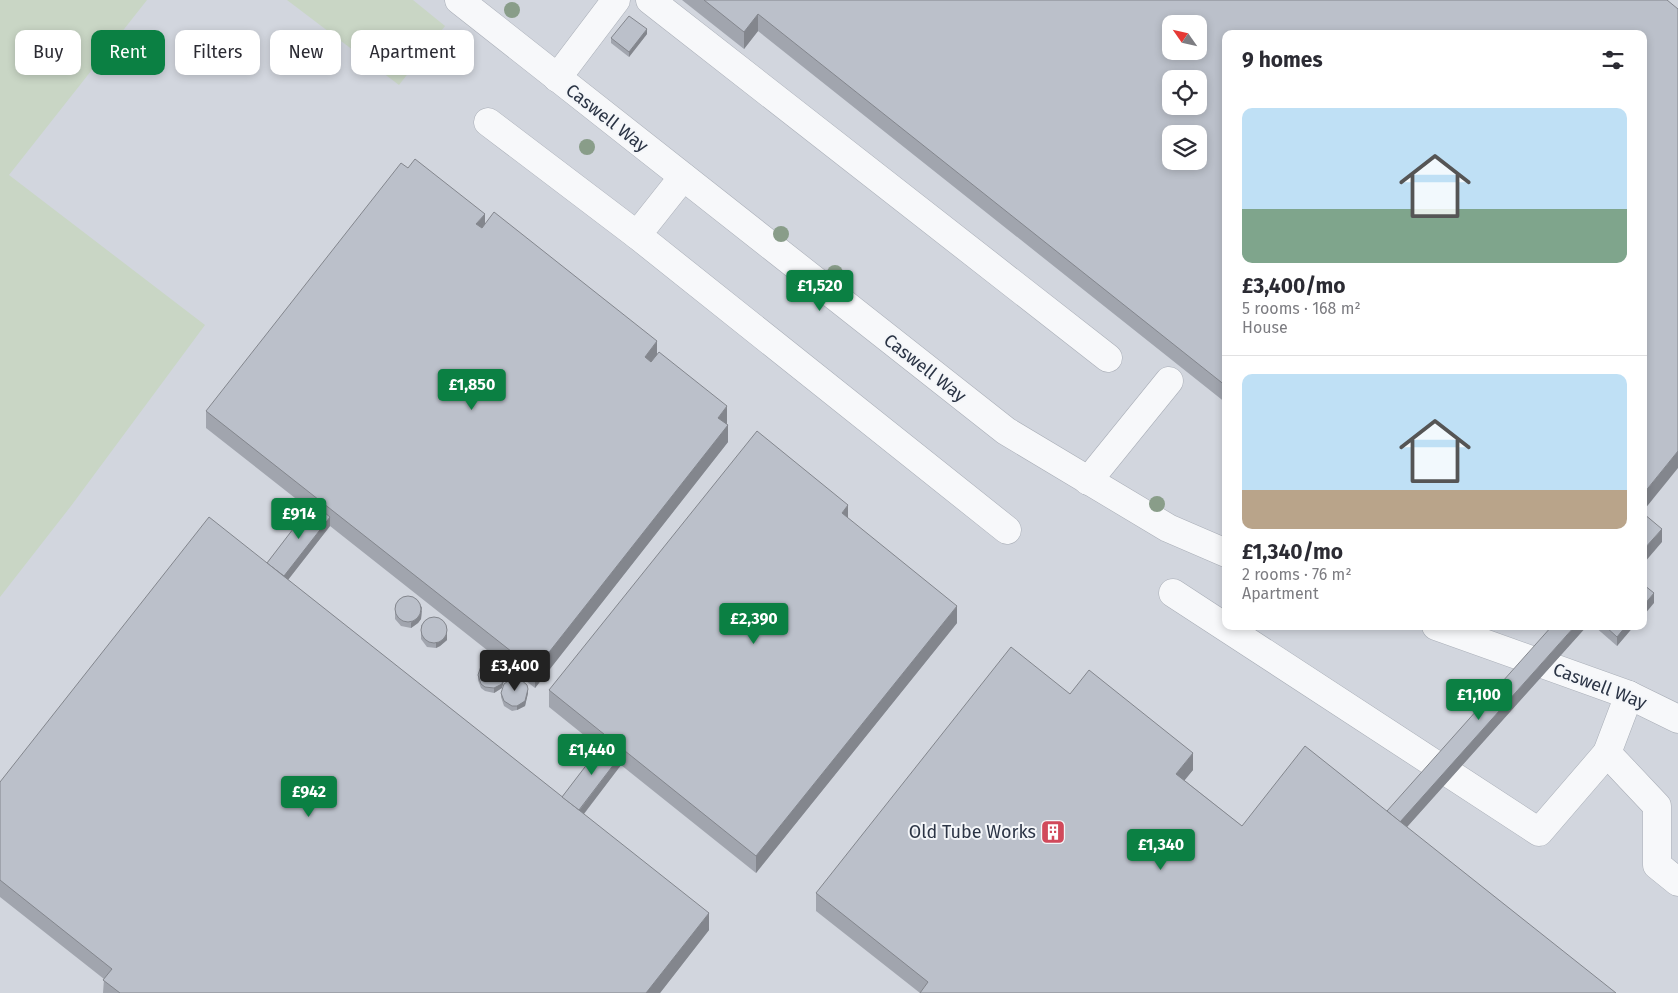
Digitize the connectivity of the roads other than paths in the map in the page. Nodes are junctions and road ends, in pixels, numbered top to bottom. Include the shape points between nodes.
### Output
1 (459, 0) edge
2 (616, 0) edge
3 (650, 0) edge
4 (557, 78) junction
5 (488, 122) dead end
6 (683, 177) junction
7 (637, 235) junction
8 (1108, 358) dead end
9 (1169, 381) dead end
10 (1088, 481) junction
11 (1007, 530) dead end
12 (1222, 551) edge
13 (1173, 593) dead end
14 (1222, 625) edge
15 (1230, 630) edge
16 (1447, 630) edge
17 (1629, 695) junction
18 (1678, 719) edge
19 (1607, 753) junction
20 (1678, 882) edge

1 - 4 street, Caswell Way
2 - 4 street
3 - 8 street
4 - 6 street, Caswell Way
5 - 7 street
6 - 7 street
6 - 10 street, Caswell Way via 1006,431
7 - 11 street
9 - 10 street
10 - 12 street, Caswell Way via 1168,528
13 - 14 street
15 - 19 street via 1539,832
16 - 17 street, Caswell Way
17 - 18 street, Caswell Way
17 - 19 street
19 - 20 street via 1657,806 1657,865

